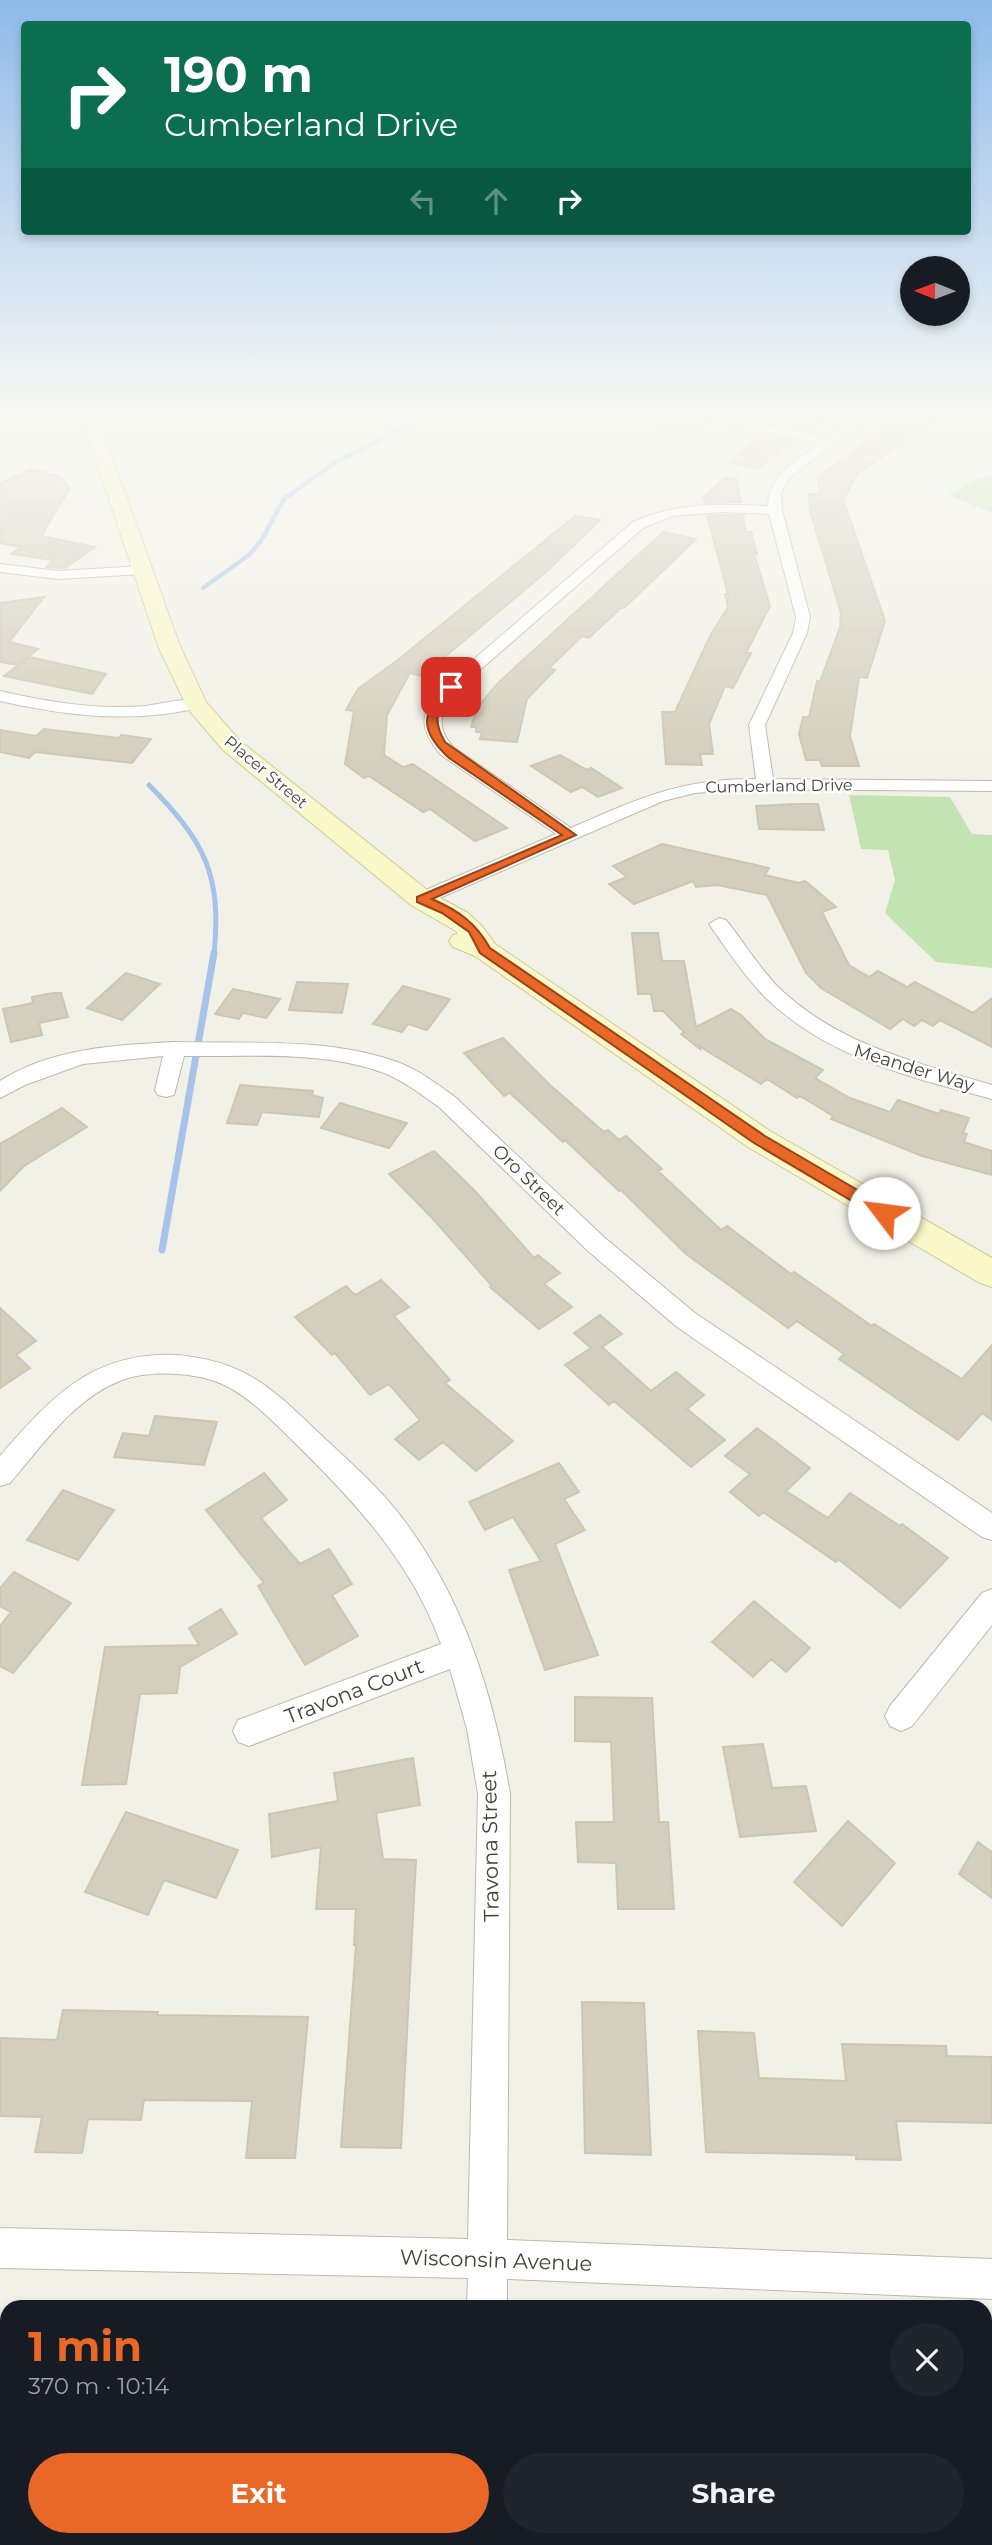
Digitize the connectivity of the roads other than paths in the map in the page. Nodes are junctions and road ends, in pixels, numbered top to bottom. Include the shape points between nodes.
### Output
1 (129, 531) edge
2 (631, 531) edge
3 (780, 531) edge
4 (0, 568) edge
5 (143, 570) junction
6 (0, 696) edge
7 (196, 704) junction
8 (765, 784) junction
9 (992, 786) edge
10 (570, 835) junction
11 (421, 899) junction
12 (719, 924) dead end
13 (175, 1049) junction
14 (166, 1090) dead end
15 (0, 1091) edge
16 (992, 1092) edge
17 (992, 1274) edge
18 (0, 1475) edge
19 (992, 1528) edge
20 (992, 1602) edge
21 (460, 1651) junction
22 (901, 1716) dead end
23 (249, 1731) dead end
24 (0, 2248) edge
25 (487, 2259) junction
26 (992, 2280) edge
27 (486, 2300) edge

1 - 5 main road, Placer Street
2 - 10 street via 451,687 431,716 432,729 447,751
3 - 8 street via 803,617 800,633 757,725
4 - 5 street via 58,575
5 - 7 main road, Placer Street via 169,646
6 - 7 street via 88,713 132,713
7 - 11 main road, Placer Street via 231,745
8 - 9 street, Cumberland Drive
8 - 10 street, Cumberland Drive via 705,786 671,793
10 - 11 street, Cumberland Drive
11 - 17 main road, Placer Street via 429,919 456,938 485,950 760,1139
12 - 16 street, Meander Way via 770,990 834,1040 895,1066
13 - 14 street
13 - 15 street, Oro Street via 82,1057 40,1070
13 - 19 street, Oro Street via 326,1053 373,1062 419,1082 686,1320
18 - 21 street, Travona Street via 68,1401 98,1379 154,1364 227,1372 274,1406 383,1515 407,1546
20 - 22 street
21 - 23 street, Travona Court
21 - 25 street, Travona Street via 481,1717 494,1794
24 - 25 street, Wisconsin Avenue
25 - 26 street, Wisconsin Avenue
25 - 27 street, Travona Street

